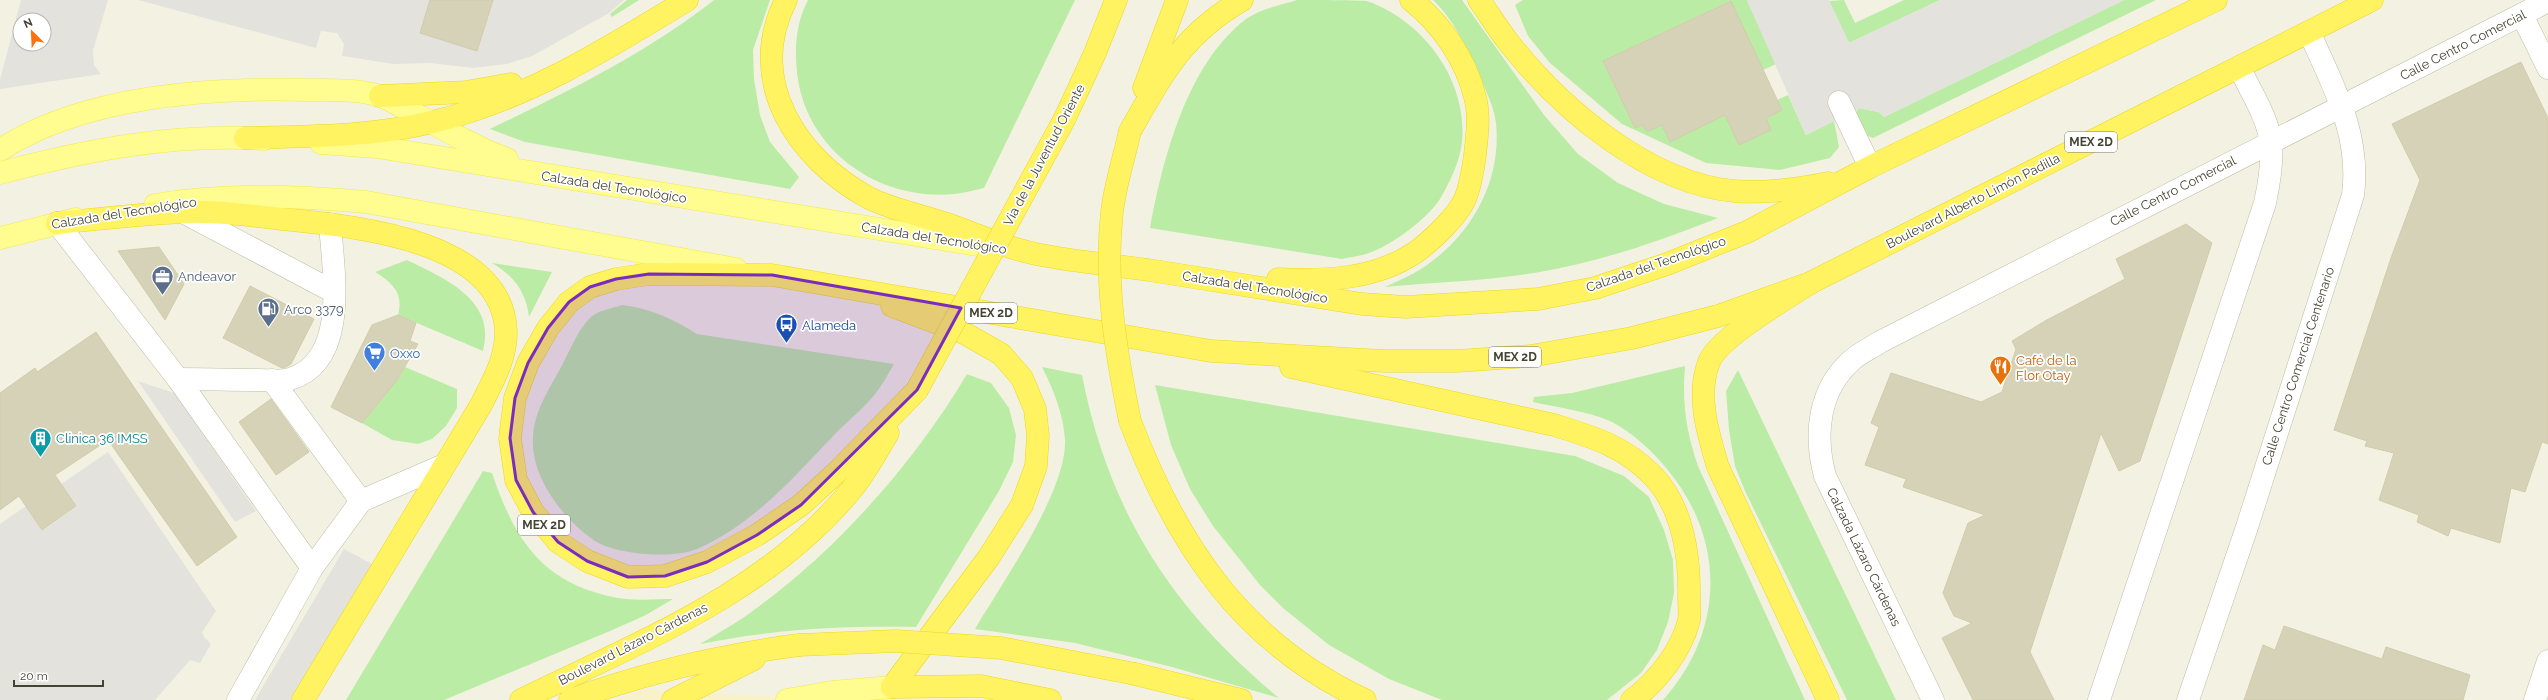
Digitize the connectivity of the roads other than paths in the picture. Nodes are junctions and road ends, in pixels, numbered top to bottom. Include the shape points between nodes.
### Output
1 (687, 0) edge
2 (786, 0) edge
3 (1106, 0) edge
4 (1116, 0) edge
5 (1177, 0) edge
6 (1242, 0) edge
7 (1411, 0) edge
8 (1479, 0) edge
9 (2372, 0) edge
10 (2208, 2) edge
11 (2548, 2) edge
12 (2522, 15) junction
13 (2309, 32) junction
14 (611, 46) junction
15 (2239, 68) junction
16 (2548, 68) edge
17 (380, 96) junction
18 (1839, 102) dead end
19 (2342, 106) junction
20 (1065, 118) junction
21 (432, 122) junction
22 (1130, 131) junction
23 (245, 138) junction
24 (2271, 141) junction
25 (0, 150) edge
26 (1870, 167) junction
27 (0, 173) edge
28 (1851, 179) junction
29 (577, 181) junction
30 (183, 212) junction
31 (57, 223) junction
32 (330, 224) junction
33 (0, 238) edge
34 (1035, 254) junction
35 (1155, 271) junction
36 (772, 275) junction
37 (1810, 283) junction
38 (842, 288) junction
39 (334, 292) junction
40 (1211, 351) junction
41 (178, 379) junction
42 (272, 380) junction
43 (917, 390) junction
44 (1822, 408) joint
45 (444, 465) junction
46 (361, 501) junction
47 (312, 568) junction
48 (799, 645) junction
49 (2548, 662) edge
50 (1342, 689) junction
51 (885, 693) edge
52 (238, 700) edge
53 (303, 700) edge
54 (521, 700) edge
55 (570, 700) edge
56 (673, 700) edge
57 (787, 700) edge
58 (875, 700) edge
59 (1050, 700) edge
60 (1241, 700) edge
61 (1365, 700) edge
62 (1379, 700) edge
63 (1632, 700) edge
64 (1828, 700) edge
65 (1933, 700) edge
66 (2099, 700) edge
67 (2188, 700) edge
68 (2535, 700) edge

1 - 14 highway
2 - 34 highway via 776,24 771,60 772,79 787,119 812,156 870,198
3 - 20 highway
4 - 20 highway, Via de la Juventud Oriente / MEX 2D
5 - 22 highway via 1150,68
6 - 22 highway via 1219,13 1192,37 1169,64
7 - 35 highway via 1440,27 1458,56 1476,98 1478,122 1473,170 1464,200 1444,227 1415,252 1382,269 1347,278 1303,280
8 - 28 highway via 1509,43 1554,92 1595,130 1638,158 1684,180 1734,191 1789,190
9 - 13 highway, Boulevard Alberto Limón Padilla / MEX 2D
10 - 26 highway
11 - 12 street, Calle Centro Comercial
12 - 16 street
12 - 19 street, Calle Centro Comercial
13 - 15 highway, Boulevard Alberto Limón Padilla / MEX 2D
13 - 19 street, Calle Centro Comercial Centenario
14 - 17 highway via 516,83 466,92
14 - 21 highway via 537,85
15 - 24 street via 2264,119
15 - 37 highway, Boulevard Alberto Limón Padilla / MEX 2D
17 - 21 main road
17 - 25 main road via 337,91 271,89 158,98 82,112 52,122
18 - 26 street
19 - 24 street, Calle Centro Comercial
19 - 67 street, Calle Centro Comercial Centenario via 2355,153 2353,195
20 - 43 highway, Via de la Juventud Oriente / MEX 2D, bridge
21 - 23 highway via 349,134
21 - 29 main road via 481,150
22 - 50 highway, bridge via 1112,212 1110,254 1115,349 1130,421 1148,469 1174,521 1209,573 1252,623 1298,662
23 - 27 main road, Calzada del Tecnológico via 137,144 84,152
23 - 29 main road, Calzada del Tecnológico via 377,147
24 - 44 street, Calle Centro Comercial via 1880,342 1852,360 1834,381
24 - 66 street via 2269,182 2256,232
26 - 28 highway
28 - 35 highway, Calzada del Tecnológico via 1747,232 1667,264 1595,288 1538,299 1437,306 1362,304
29 - 34 main road, Calzada del Tecnológico
30 - 31 highway
30 - 32 highway via 216,212
30 - 39 street
31 - 33 main road, Calzada del Tecnológico
31 - 36 main road, Calzada del Tecnológico via 175,202 243,197 304,197 366,202
31 - 41 street
32 - 39 street
32 - 45 highway via 422,243 445,253 468,268 496,297 504,315 506,330 501,364 481,405
34 - 35 highway, Calzada del Tecnológico
36 - 38 highway, Calzada del Tecnológico / MEX 2D
36 - 43 highway, MEX 2D via 649,274 616,278 590,287 569,302 548,328 528,363 515,398 510,438 516,480 533,512 558,542 587,561 628,577 665,576 707,562 757,535 801,505
37 - 40 highway, Calzada del Tecnológico / MEX 2D via 1696,321 1632,338 1531,356 1384,361
37 - 64 highway via 1727,340 1709,361 1703,397 1708,432 1718,466
38 - 40 highway, Calzada del Tecnológico / MEX 2D
38 - 51 highway via 964,333 1001,354 1022,378 1034,409 1038,436 1036,466 1022,505 989,556
39 - 42 street via 334,323 324,351 309,369 290,379
40 - 63 highway via 1365,382 1554,425 1595,437 1620,449 1642,467 1654,477 1672,505 1685,541 1689,579 1689,620 1676,651 1658,677
41 - 42 street
41 - 47 street
42 - 46 street
43 - 54 highway, Boulevard Lázaro Cárdenas via 852,488 787,552 753,578 689,618
44 - 65 street, Calzada Lázaro Cárdenas via 1818,433 1819,454 1825,476
45 - 46 street
45 - 53 highway
46 - 47 street
47 - 52 street
48 - 55 highway via 756,650 696,663
48 - 56 highway via 758,657
48 - 60 highway, bridge via 896,641 1001,648 1136,674
49 - 68 street
50 - 61 highway
50 - 62 highway
51 - 57 main road via 832,692
51 - 58 street
51 - 59 highway via 981,686

